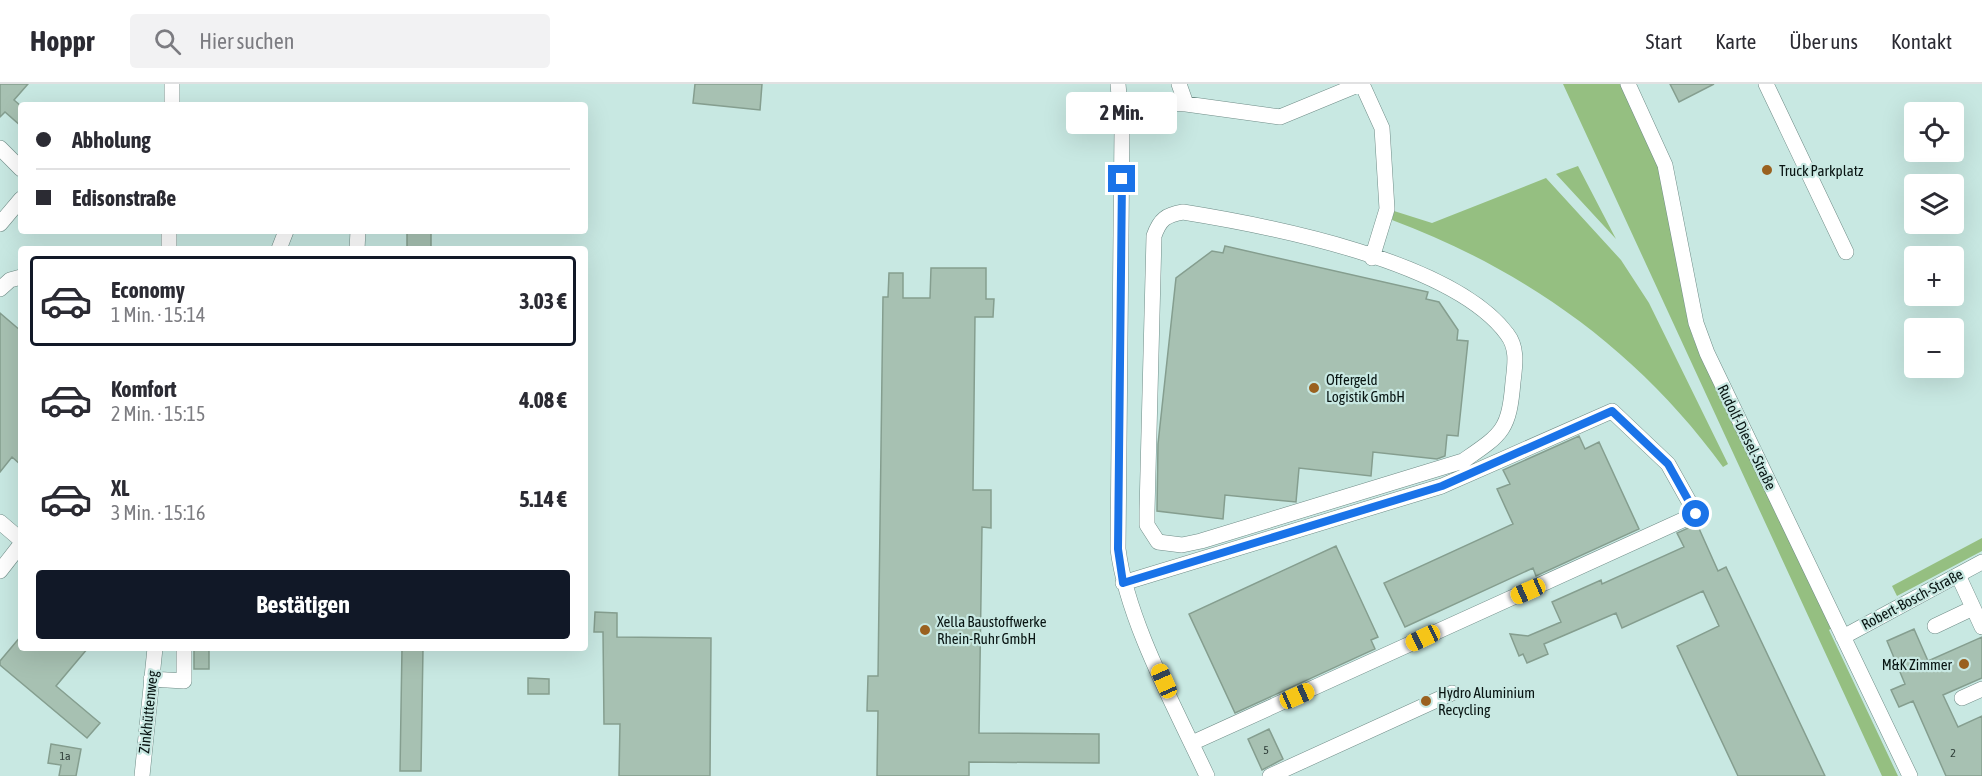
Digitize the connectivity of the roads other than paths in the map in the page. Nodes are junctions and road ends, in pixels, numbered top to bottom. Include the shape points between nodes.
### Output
1 (172, 84) edge
2 (1118, 84) edge
3 (1179, 84) edge
4 (1361, 84) edge
5 (1628, 84) edge
6 (1766, 84) edge
7 (1120, 100) junction
8 (172, 102) edge
9 (1186, 104) junction
10 (0, 148) edge
11 (18, 166) edge
12 (18, 203) edge
13 (0, 224) edge
14 (1846, 252) dead end
15 (1372, 258) junction
16 (18, 278) edge
17 (0, 289) edge
18 (0, 522) edge
19 (18, 539) edge
20 (18, 546) edge
21 (1982, 562) edge
22 (0, 571) edge
23 (1958, 575) junction
24 (1123, 583) junction
25 (1973, 608) junction
26 (1935, 626) dead end
27 (1982, 627) edge
28 (1843, 637) junction
29 (154, 651) edge
30 (184, 651) edge
31 (152, 679) junction
32 (1982, 690) edge
33 (1452, 693) dead end
34 (1962, 698) dead end
35 (1192, 743) junction
36 (142, 776) edge
37 (1207, 776) edge
38 (1270, 776) edge
39 (1910, 776) edge

1 - 8 street
2 - 7 street
3 - 9 street
4 - 9 street via 1280,117
4 - 15 street via 1382,128 1387,209
5 - 28 street, Rudolf-Diesel-Straße via 1665,165 1699,333
6 - 14 street
7 - 9 street
7 - 24 street via 1118,549
10 - 11 street
12 - 13 street
15 - 15 street via 1314,239 1183,212 1167,214 1159,223 1154,236 1146,511 1147,525 1158,542 1200,542 1463,461 1499,436 1507,422 1516,355 1508,335 1474,302 1445,284
16 - 17 street
18 - 19 street
20 - 22 street
21 - 23 street, Robert-Bosch-Straße
23 - 25 street
23 - 28 street, Robert-Bosch-Straße
24 - 35 street
24 - 35 street via 1442,486 1612,411 1668,464 1696,514
25 - 26 street
25 - 27 street
28 - 39 street, Rudolf-Diesel-Straße
29 - 31 street, Zinkhüttenweg
30 - 31 street via 184,681
31 - 36 street, Zinkhüttenweg
32 - 34 street
33 - 38 street
35 - 37 street

